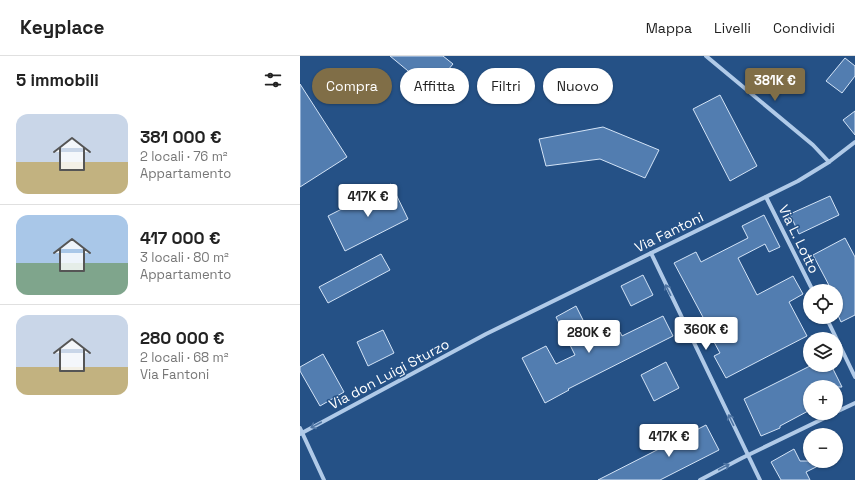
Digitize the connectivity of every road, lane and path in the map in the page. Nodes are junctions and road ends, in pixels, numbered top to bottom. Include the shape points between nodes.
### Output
1 (706, 56) edge
2 (855, 142) edge
3 (829, 162) junction
4 (766, 197) junction
5 (650, 253) junction
6 (810, 284) edge
7 (829, 324) edge
8 (486, 334) joint
9 (855, 377) edge
10 (855, 403) edge
11 (843, 409) edge
12 (820, 420) edge
13 (300, 428) edge
14 (301, 434) edge
15 (748, 455) junction
16 (324, 480) edge
17 (700, 480) edge
18 (760, 480) edge

1 - 3 street via 785,120
2 - 3 street, Via Fantoni
3 - 4 street, Via Fantoni
4 - 5 street, Via Fantoni
4 - 6 street, Via L. Lotto
5 - 8 street, Via Fantoni
15 -> 5 street
7 - 9 street
8 -> 14 street, Via don Luigi Sturzo
10 - 11 street
12 - 15 street
13 - 14 street
14 - 16 street
17 -> 15 street
15 - 18 street

